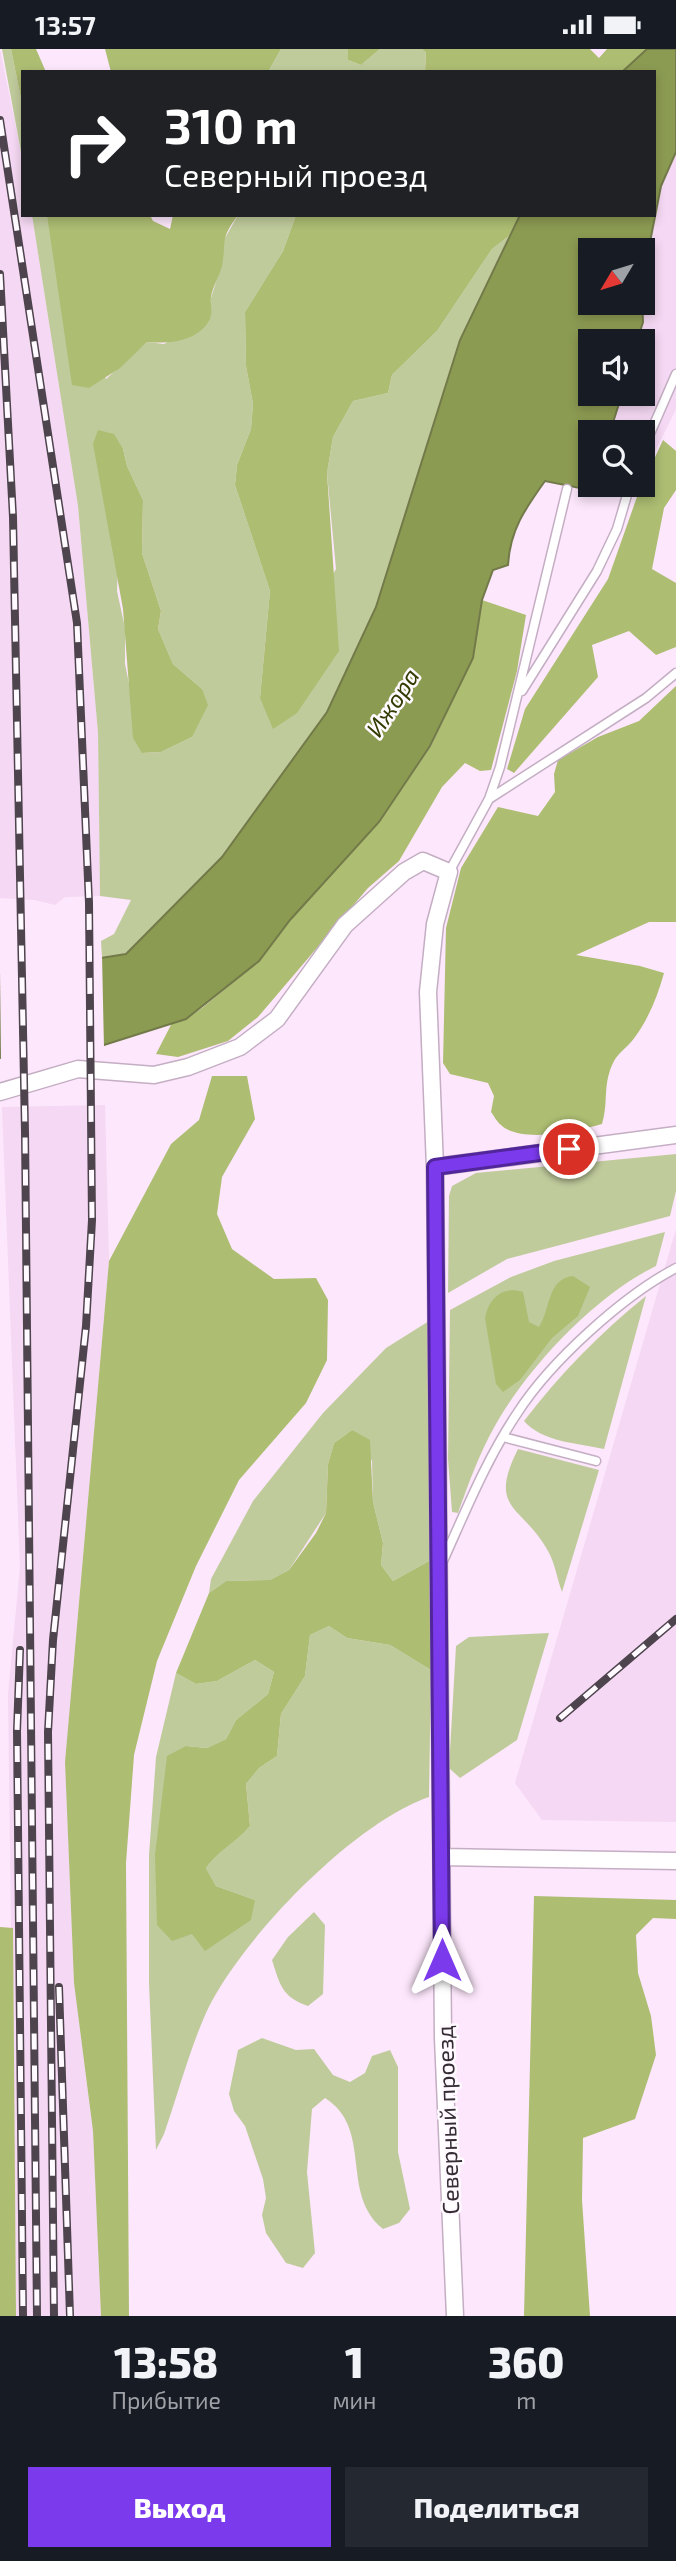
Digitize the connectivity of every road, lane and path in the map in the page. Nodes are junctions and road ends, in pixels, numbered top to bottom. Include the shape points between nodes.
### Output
1 (675, 380) edge
2 (655, 424) edge
3 (567, 489) dead end
4 (626, 497) edge
5 (676, 673) edge
6 (517, 700) junction
7 (489, 799) junction
8 (449, 872) junction
9 (0, 1092) edge
10 (676, 1135) edge
11 (435, 1167) junction
12 (676, 1268) edge
13 (503, 1437) junction
14 (596, 1461) dead end
15 (441, 1567) junction
16 (442, 1857) junction
17 (676, 1861) edge
18 (455, 2316) edge

1 - 2 lane
3 - 6 lane
4 - 6 lane via 597,571
5 - 7 lane via 646,698
6 - 7 lane
7 - 8 lane
8 - 9 street via 423,861 404,872 345,925 276,1019 240,1047 154,1075 78,1069
8 - 11 street, Северный проезд via 435,925 428,992
10 - 11 street
11 - 15 street, Северный проезд
12 - 13 lane via 647,1284 560,1361
13 - 14 lane
13 - 15 lane
15 - 16 street, Северный проезд
16 - 17 street
16 - 18 street, Северный проезд via 443,2038

